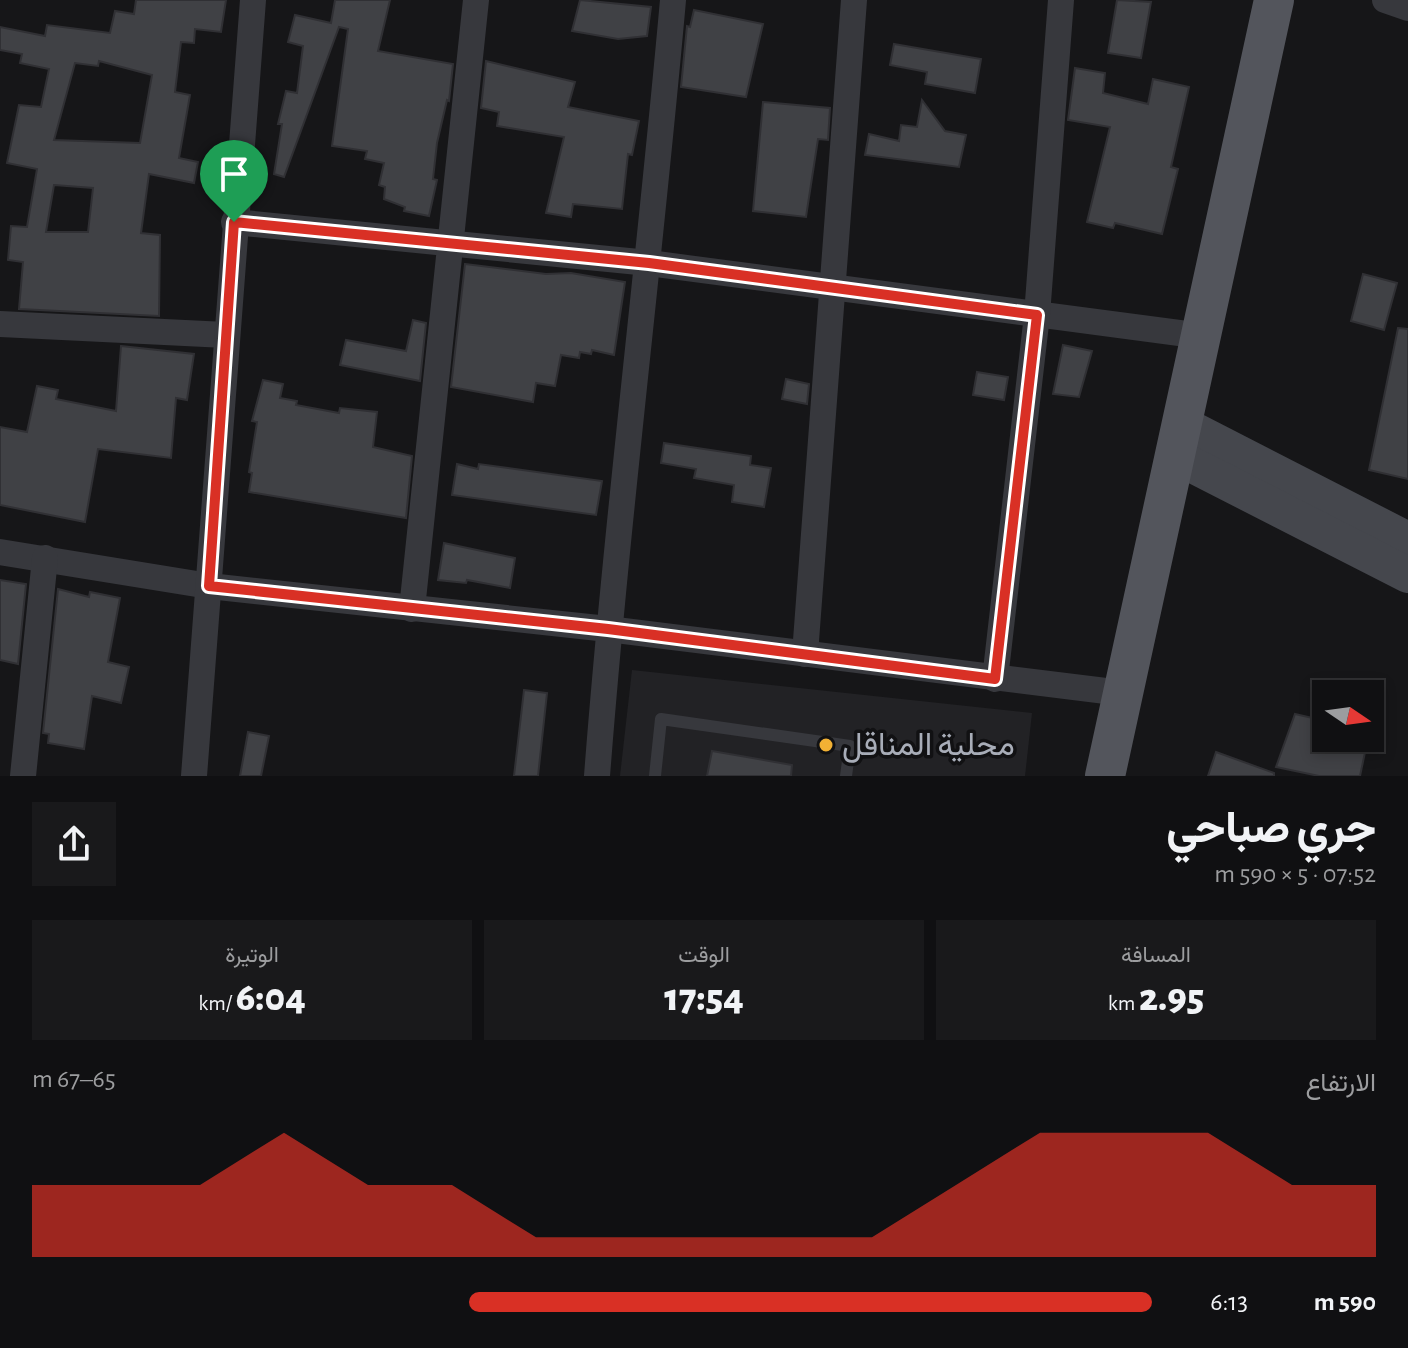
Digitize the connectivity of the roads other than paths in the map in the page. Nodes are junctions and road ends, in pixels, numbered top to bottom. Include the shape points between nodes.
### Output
1 (253, 0) edge
2 (476, 0) edge
3 (673, 0) edge
4 (854, 0) edge
5 (1061, 0) edge
6 (1385, 0) edge
7 (1265, 1) edge
8 (1408, 8) edge
9 (234, 222) junction
10 (450, 246) junction
11 (649, 263) junction
12 (832, 288) junction
13 (1037, 315) junction
14 (0, 324) edge
15 (226, 335) junction
16 (1202, 336) junction
17 (1179, 440) junction
18 (1408, 540) edge
19 (0, 552) edge
20 (45, 558) junction
21 (1408, 575) edge
22 (209, 586) junction
23 (412, 609) junction
24 (608, 629) junction
25 (805, 654) junction
26 (995, 679) junction
27 (1122, 693) junction
28 (23, 776) edge
29 (194, 776) edge
30 (597, 776) edge
31 (655, 776) edge
32 (846, 776) edge
33 (1105, 776) edge

1 - 9 street
2 - 10 street
3 - 11 street
4 - 12 street
5 - 13 street
6 - 8 street
7 - 16 main road
9 - 10 street
9 - 15 street
10 - 11 street
10 - 23 street
11 - 12 street
11 - 24 street
12 - 13 street
12 - 25 street
13 - 16 street
13 - 26 street
14 - 15 street
15 - 22 street
16 - 17 main road
17 - 18 street
17 - 21 street
17 - 27 main road
19 - 20 street
20 - 22 street
20 - 28 street
22 - 23 street
22 - 29 street
23 - 24 street
24 - 25 street
24 - 30 street
25 - 26 street
26 - 27 street
27 - 33 main road
31 - 32 lane via 661,719 850,746

